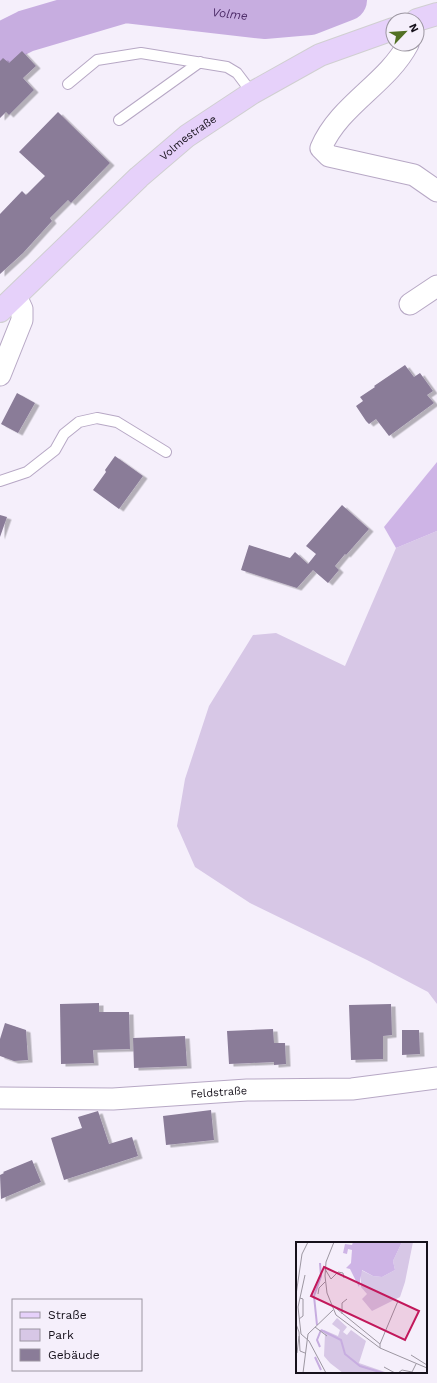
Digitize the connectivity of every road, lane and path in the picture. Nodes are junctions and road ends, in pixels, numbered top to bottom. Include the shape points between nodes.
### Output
1 (437, 14) edge
2 (425, 18) edge
3 (385, 32) edge
4 (402, 52) edge
5 (200, 62) junction
6 (68, 84) dead end
7 (252, 93) junction
8 (119, 120) dead end
9 (437, 191) edge
10 (437, 286) edge
11 (16, 296) junction
12 (410, 304) dead end
13 (0, 311) edge
14 (0, 375) edge
15 (166, 452) dead end
16 (0, 481) edge
17 (437, 1078) edge
18 (0, 1098) edge

1 - 2 main road
3 - 7 main road, Volmestraße via 320,56
4 - 9 street via 390,69 344,113 325,137 321,148 329,156 414,175
5 - 6 lane via 141,53 97,60
5 - 7 lane via 227,67 237,74
5 - 8 lane
7 - 11 main road, Volmestraße via 187,136 139,177
10 - 12 street
11 - 13 main road, Volmestraße
11 - 14 street via 22,309 22,320
15 - 16 lane via 117,422 97,418 79,422 64,434 55,450 27,472
17 - 18 street, Feldstraße via 352,1089 246,1090 113,1099

